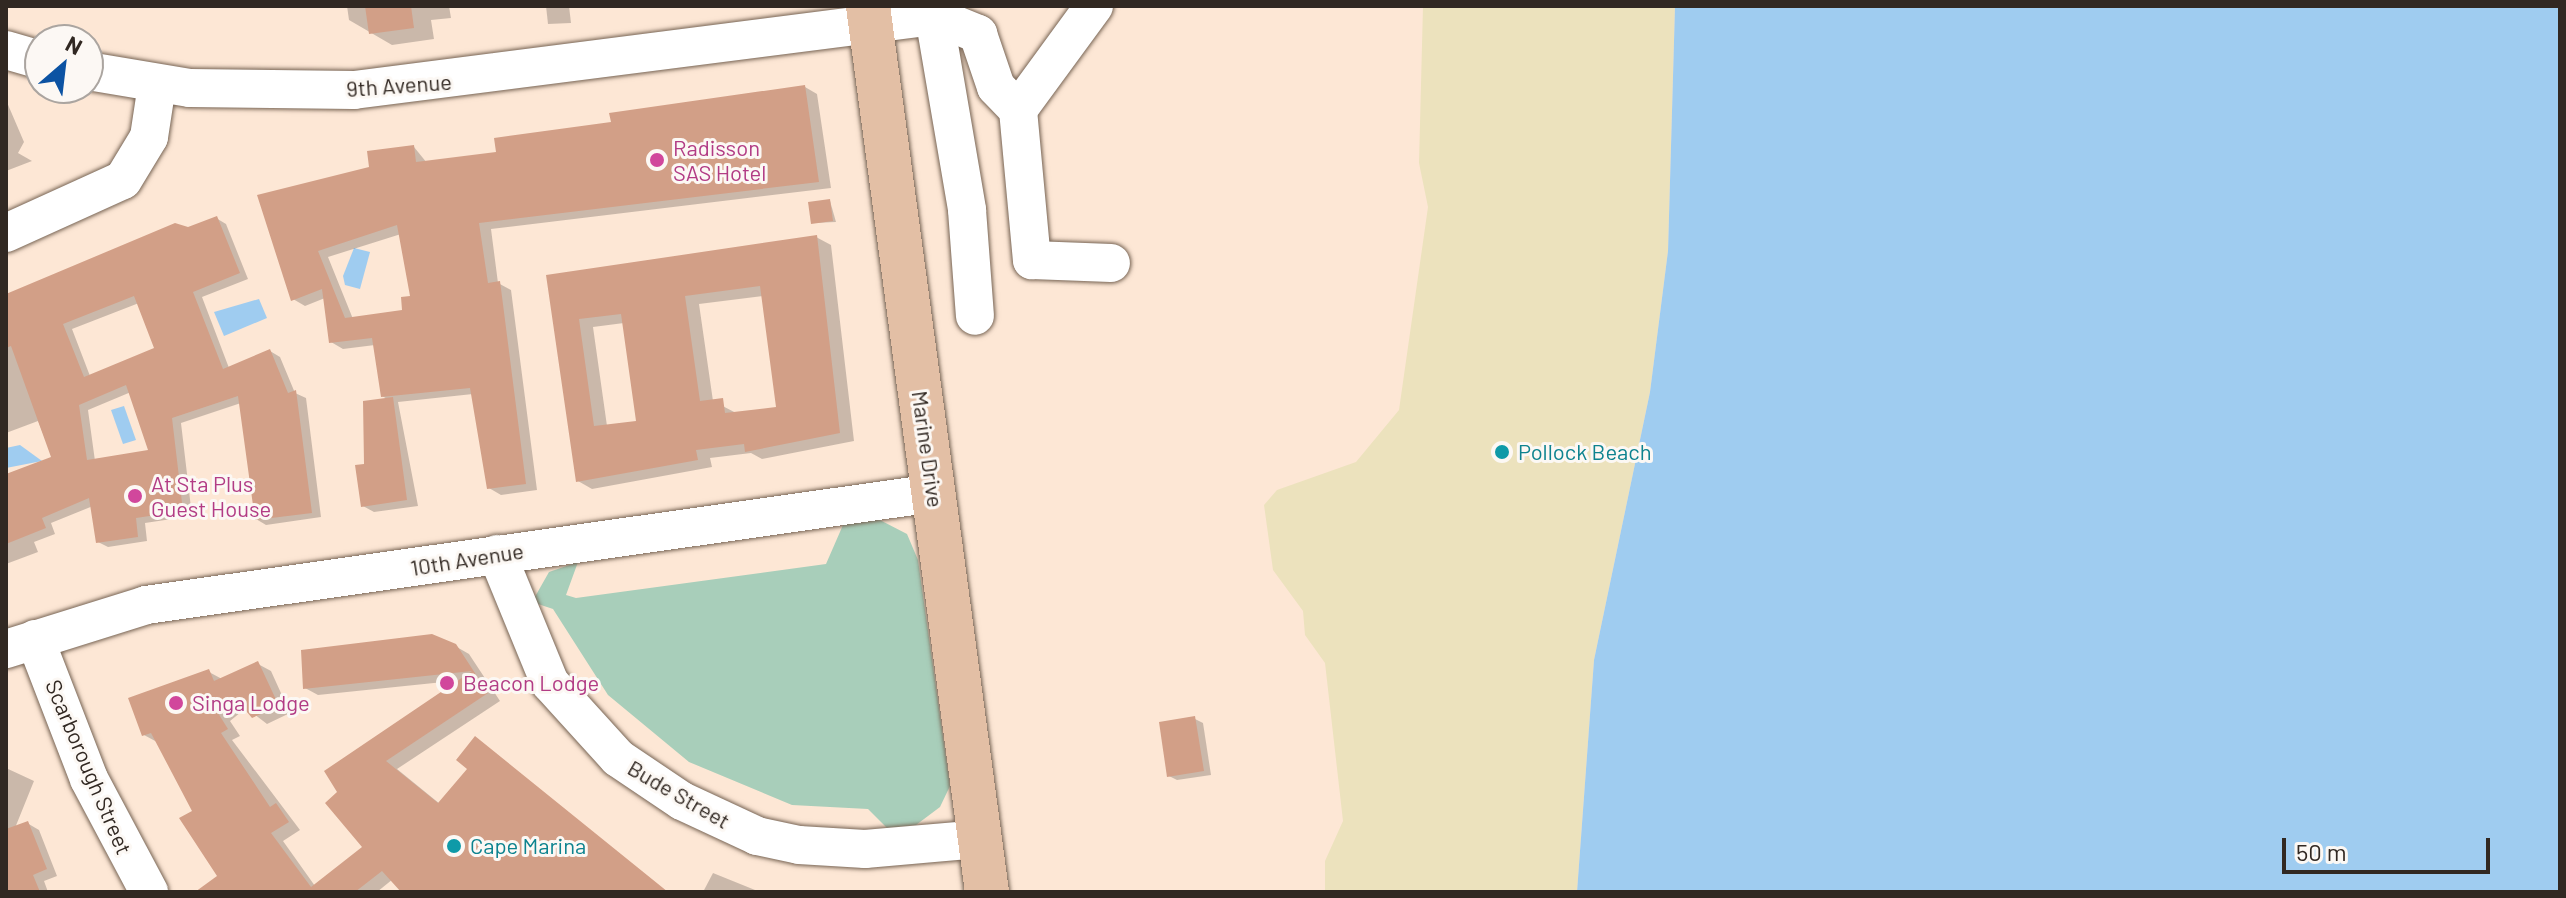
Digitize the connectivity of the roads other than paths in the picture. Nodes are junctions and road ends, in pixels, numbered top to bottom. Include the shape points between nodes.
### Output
1 (1094, 6) edge
2 (869, 14) edge
3 (934, 16) junction
4 (104, 74) edge
5 (157, 85) junction
6 (1018, 110) junction
7 (6, 233) edge
8 (1111, 263) dead end
9 (975, 316) dead end
10 (934, 493) junction
11 (497, 554) junction
12 (20, 644) edge
13 (979, 839) junction
14 (149, 892) edge
15 (987, 892) edge

1 - 6 street
2 - 3 street, 9th Avenue
2 - 5 street, 9th Avenue via 399,87
2 - 10 main road, Marine Drive
3 - 6 street via 978,34 996,87
3 - 9 street via 967,210
4 - 5 street, 9th Avenue
5 - 7 street via 149,137 123,180
6 - 8 street via 1032,260
10 - 11 street, 10th Avenue
10 - 13 main road, Marine Drive
11 - 12 street, 10th Avenue via 135,607
11 - 13 street, Bude Street via 550,683 618,758 682,801 757,836 799,845 865,849
12 - 14 street, Scarborough Street
13 - 15 main road, Marine Drive

